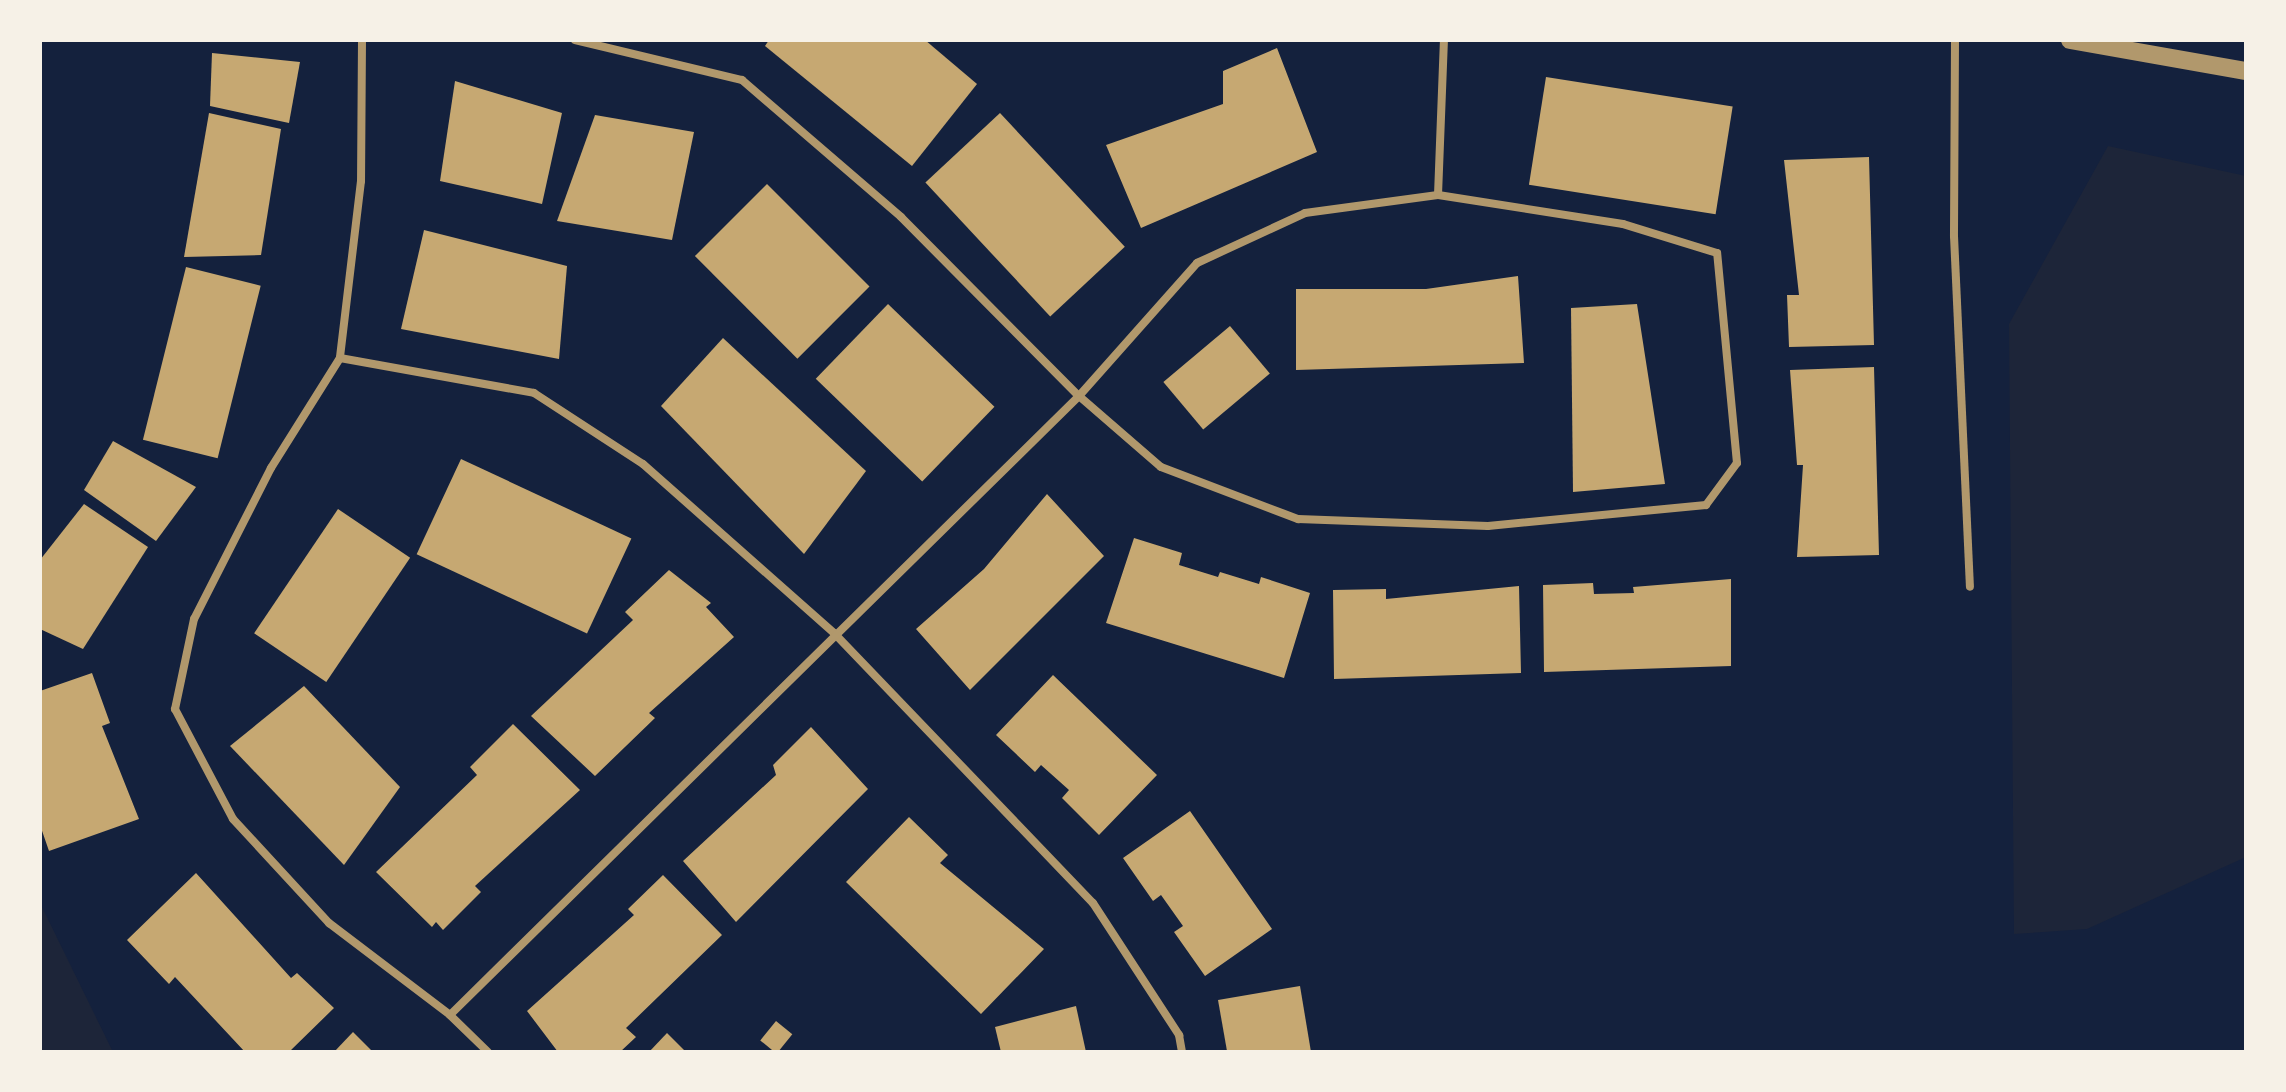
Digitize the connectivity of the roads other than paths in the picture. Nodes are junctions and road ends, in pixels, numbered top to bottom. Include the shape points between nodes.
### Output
1 (362, 40) edge
2 (575, 40) edge
3 (1444, 40) edge
4 (1955, 40) edge
5 (2070, 40) edge
6 (2246, 71) edge
7 (1438, 196) junction
8 (340, 358) junction
9 (1080, 396) junction
10 (1970, 587) dead end
11 (834, 633) junction
12 (450, 1015) junction
13 (488, 1052) edge
14 (1182, 1052) edge

1 - 8 lane via 361,180
2 - 9 lane via 742,80 901,217
3 - 7 lane
4 - 10 lane via 1954,236
5 - 6 street
7 - 9 lane via 1305,213 1197,263
7 - 9 lane via 1623,224 1717,253 1737,462 1706,505 1488,526 1298,519 1160,467
8 - 11 lane via 534,393 643,464
8 - 12 lane via 271,468 194,619 175,709 232,819 329,923
9 - 11 lane
11 - 12 lane
11 - 14 lane via 1093,903 1179,1035
12 - 13 lane

